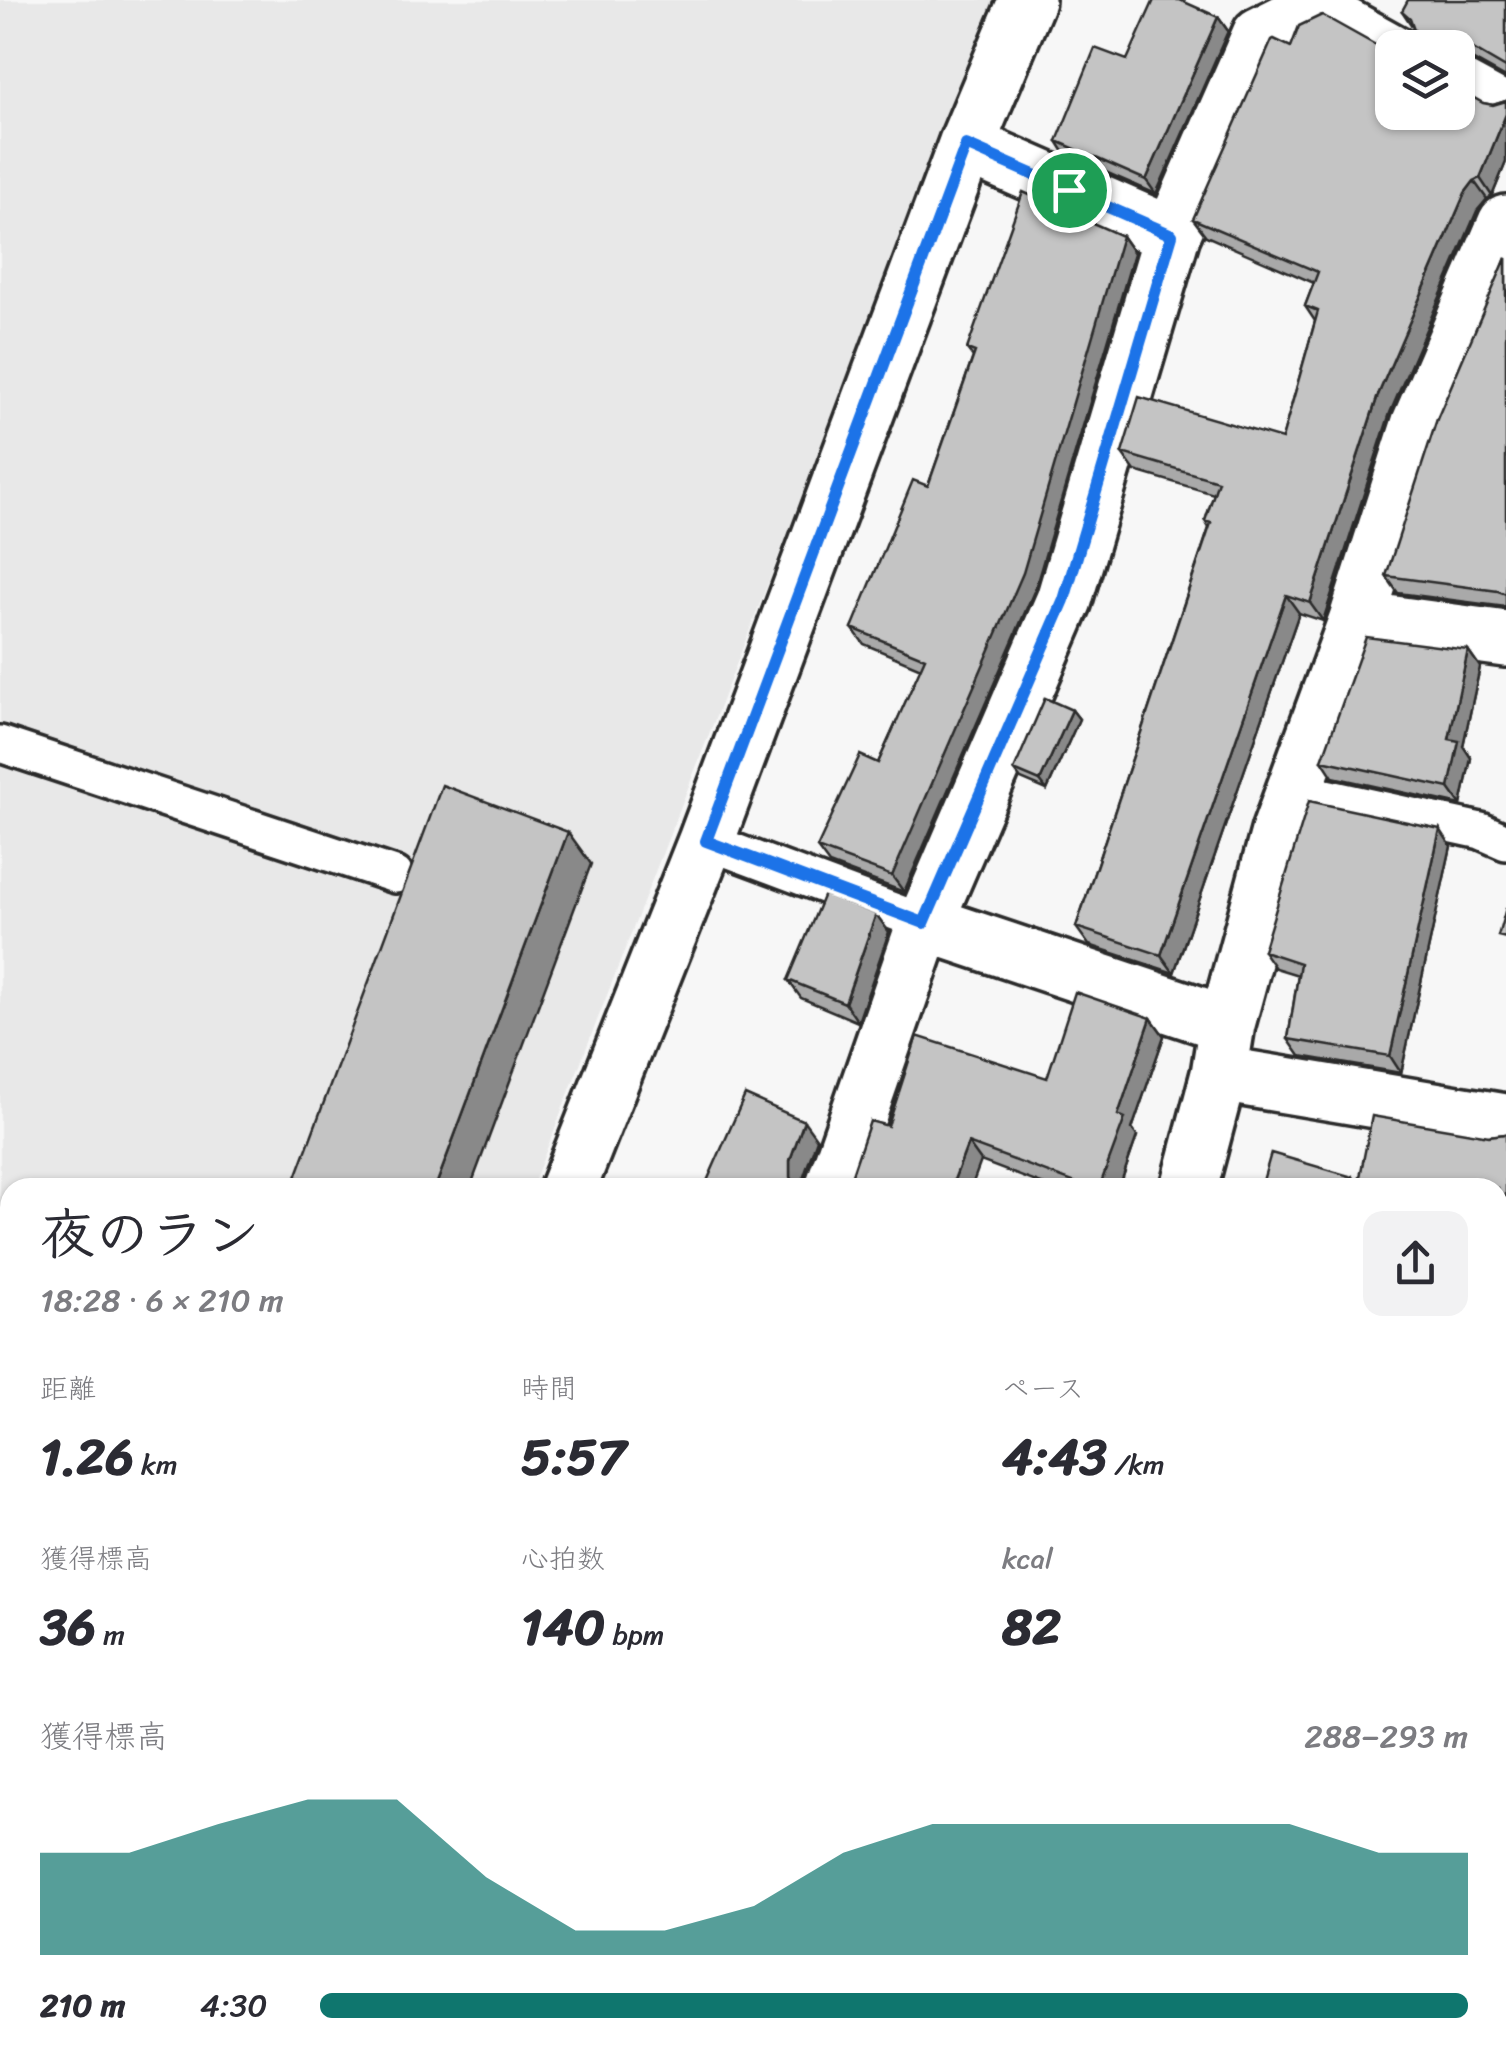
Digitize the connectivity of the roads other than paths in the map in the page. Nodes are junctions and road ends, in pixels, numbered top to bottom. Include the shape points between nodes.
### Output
1 (1027, 0) edge
2 (1324, 2) edge
3 (1375, 31) edge
4 (1475, 85) edge
5 (1506, 102) edge
6 (966, 145) junction
7 (1506, 223) edge
8 (1172, 235) junction
9 (1356, 619) junction
10 (1506, 640) edge
11 (0, 744) edge
12 (1294, 790) junction
13 (706, 841) junction
14 (1506, 842) edge
15 (395, 875) dead end
16 (924, 923) junction
17 (1223, 1049) junction
18 (1506, 1122) edge
19 (572, 1178) edge
20 (835, 1178) edge
21 (1191, 1178) edge

1 - 6 street
2 - 3 lane
2 - 8 street via 1260,35
4 - 5 lane
6 - 8 street
6 - 13 street
7 - 9 street via 1419,425
8 - 16 street via 1064,600
9 - 10 street
9 - 12 street
11 - 15 lane
12 - 14 lane
12 - 17 street
13 - 16 lane
13 - 19 street
16 - 17 street
16 - 20 street
17 - 18 street
17 - 21 street

